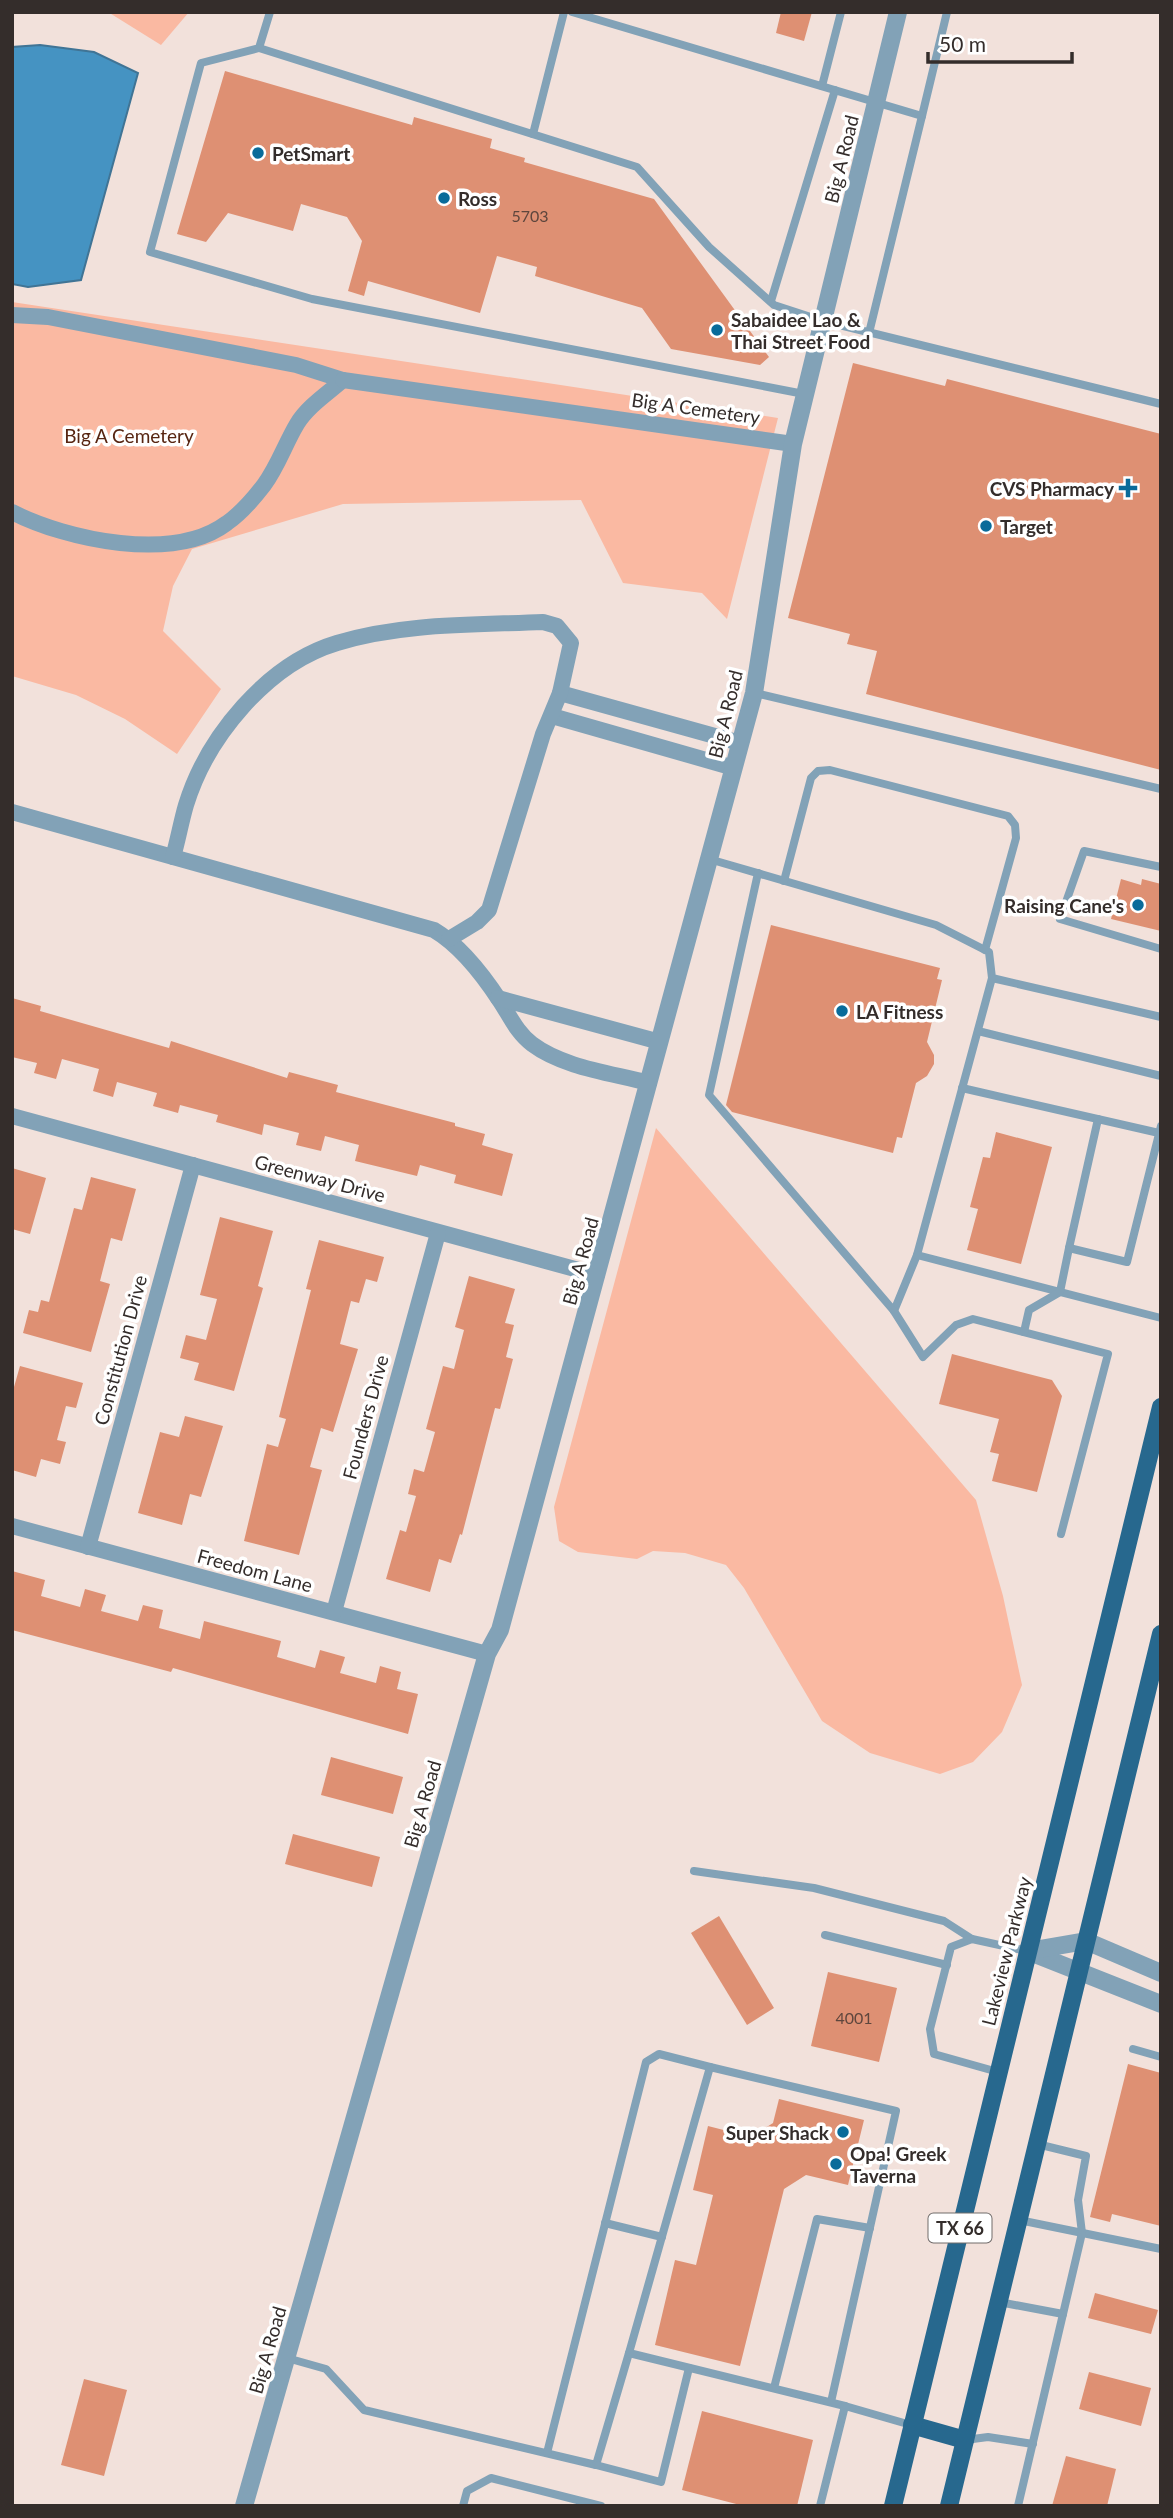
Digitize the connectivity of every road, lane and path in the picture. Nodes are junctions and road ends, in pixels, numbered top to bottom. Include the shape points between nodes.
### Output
1 (270, 12) edge
2 (564, 12) edge
3 (572, 12) edge
4 (841, 12) edge
5 (898, 12) edge
6 (947, 12) edge
7 (260, 48) junction
8 (822, 86) junction
9 (835, 90) junction
10 (876, 102) junction
11 (922, 116) junction
12 (533, 134) junction
13 (771, 301) junction
14 (12, 315) edge
15 (823, 321) junction
16 (869, 332) junction
17 (342, 380) junction
18 (805, 394) junction
19 (1161, 404) edge
20 (793, 443) junction
21 (12, 512) edge
22 (561, 693) junction
23 (754, 693) junction
24 (552, 716) junction
25 (740, 743) junction
26 (734, 768) junction
27 (1161, 789) edge
28 (12, 811) edge
29 (173, 857) junction
30 (709, 859) junction
31 (1161, 867) edge
32 (758, 873) junction
33 (784, 881) junction
34 (449, 939) junction
35 (1161, 949) edge
36 (985, 950) junction
37 (992, 978) junction
38 (498, 998) junction
39 (1161, 1017) edge
40 (978, 1031) junction
41 (660, 1042) junction
42 (1161, 1076) edge
43 (649, 1083) junction
44 (962, 1088) junction
45 (12, 1116) edge
46 (1098, 1119) junction
47 (1160, 1130) edge
48 (193, 1165) junction
49 (438, 1233) junction
50 (1069, 1248) junction
51 (917, 1255) junction
52 (597, 1275) junction
53 (1060, 1292) junction
54 (894, 1311) junction
55 (1161, 1318) edge
56 (1024, 1332) junction
57 (1161, 1407) edge
58 (12, 1526) edge
59 (1061, 1534) dead end
60 (88, 1547) junction
61 (334, 1612) junction
62 (1161, 1633) edge
63 (487, 1654) junction
64 (694, 1871) dead end
65 (825, 1935) dead end
66 (972, 1939) junction
67 (1086, 1941) junction
68 (1027, 1951) junction
69 (947, 1965) junction
70 (1079, 1972) junction
71 (1161, 1973) edge
72 (1161, 2004) edge
73 (1133, 2049) dead end
74 (1161, 2057) edge
75 (710, 2067) junction
76 (998, 2072) junction
77 (1037, 2144) junction
78 (1019, 2221) junction
79 (606, 2223) junction
80 (870, 2228) junction
81 (1082, 2233) junction
82 (662, 2237) junction
83 (1161, 2249) edge
84 (999, 2302) junction
85 (1063, 2314) junction
86 (629, 2353) junction
87 (287, 2358) junction
88 (689, 2368) junction
89 (774, 2388) junction
90 (831, 2402) junction
91 (845, 2406) junction
92 (912, 2425) junction
93 (965, 2440) junction
94 (1033, 2444) junction
95 (547, 2453) junction
96 (596, 2465) junction
97 (244, 2506) edge
98 (463, 2506) edge
99 (601, 2506) edge
100 (820, 2506) edge
101 (892, 2506) edge
102 (949, 2506) edge
103 (1018, 2506) edge

1 - 7 lane
2 - 12 lane
3 - 8 lane
4 - 8 lane
5 - 10 street, Big A Road
6 - 11 lane
7 - 12 lane
7 - 18 lane via 201,63 150,252 312,299
8 - 9 lane
9 - 10 lane
9 - 13 lane
10 - 11 lane
10 - 15 street, Big A Road
11 - 16 lane
12 - 13 lane via 636,167 709,247
13 - 15 lane
14 - 17 street, Big A Cemetery via 48,317 296,365
15 - 16 lane
15 - 18 street, Big A Road
16 - 19 lane
17 - 20 street, Big A Cemetery
17 - 21 street via 298,421 278,462 244,506 226,524 195,538 155,545 111,541 30,522
18 - 20 street, Big A Road
20 - 23 street, Big A Road
22 - 24 street
22 - 25 street
22 - 29 street via 571,643 557,626 542,622 404,629 334,643 285,669 234,718 194,788
23 - 25 street, Big A Road
23 - 27 lane
24 - 26 street
24 - 34 street via 489,910
25 - 26 street, Big A Road
26 - 30 street, Big A Road
28 - 29 street
29 - 34 street via 434,930
30 - 32 lane
30 - 41 street, Big A Road
31 - 35 lane via 1084,851 1060,919
32 - 33 lane
32 - 54 lane via 709,1095
33 - 36 lane via 936,925
33 - 36 lane via 811,778 818,771 830,770 1008,816 1015,825 1016,838
34 - 38 street
36 - 37 lane
37 - 39 lane
37 - 40 lane
38 - 41 street
38 - 43 street via 532,1045 561,1059
40 - 42 lane
40 - 44 lane
41 - 43 street, Big A Road
43 - 52 street, Big A Road
44 - 46 lane
44 - 51 lane
45 - 48 street, Greenway Drive
46 - 47 lane
46 - 50 lane
47 - 50 lane via 1127,1262
48 - 49 street, Greenway Drive
48 - 60 street, Constitution Drive
49 - 52 street, Greenway Drive
49 - 61 street, Founders Drive
50 - 53 lane
51 - 53 lane
51 - 54 lane
52 - 63 street, Big A Road via 500,1630
53 - 55 lane
53 - 56 lane via 1029,1310
54 - 56 lane via 923,1357 956,1325 973,1319
56 - 59 lane via 1108,1354
57 - 68 main road, Lakeview Parkway / TX 66
58 - 60 street, Freedom Lane
60 - 61 street, Freedom Lane
61 - 63 street, Freedom Lane
62 - 67 main road, TX 66
63 - 87 street, Big A Road
64 - 66 lane via 814,1888 944,1921
65 - 69 lane
66 - 68 lane
66 - 69 lane via 951,1947
67 - 68 street
67 - 70 main road, TX 66
67 - 71 street
68 - 70 street
68 - 76 main road, Lakeview Parkway / TX 66
69 - 76 lane via 930,2029 934,2054
70 - 72 street
70 - 77 main road, TX 66
73 - 74 lane
75 - 79 lane via 659,2054 646,2062
75 - 80 lane via 896,2111
75 - 82 lane
76 - 92 main road, Lakeview Parkway / TX 66
77 - 78 main road, TX 66
77 - 81 lane via 1087,2156 1078,2200
78 - 81 lane
78 - 84 main road, TX 66
79 - 82 lane
79 - 95 lane
80 - 89 lane via 817,2219
80 - 90 lane
81 - 83 lane
81 - 85 lane
82 - 86 lane
84 - 85 lane
84 - 93 main road, TX 66
85 - 94 lane
86 - 88 lane
86 - 96 lane
87 - 95 lane via 326,2369 364,2410
87 - 97 street, Big A Road
88 - 89 lane
88 - 96 lane via 661,2482
89 - 90 lane
90 - 91 lane
91 - 92 lane
91 - 100 lane
92 - 93 main road
92 - 101 main road, Lakeview Parkway / TX 66
93 - 94 lane via 988,2437
93 - 102 main road, TX 66
94 - 103 lane
95 - 96 lane
98 - 99 lane via 467,2490 491,2478

